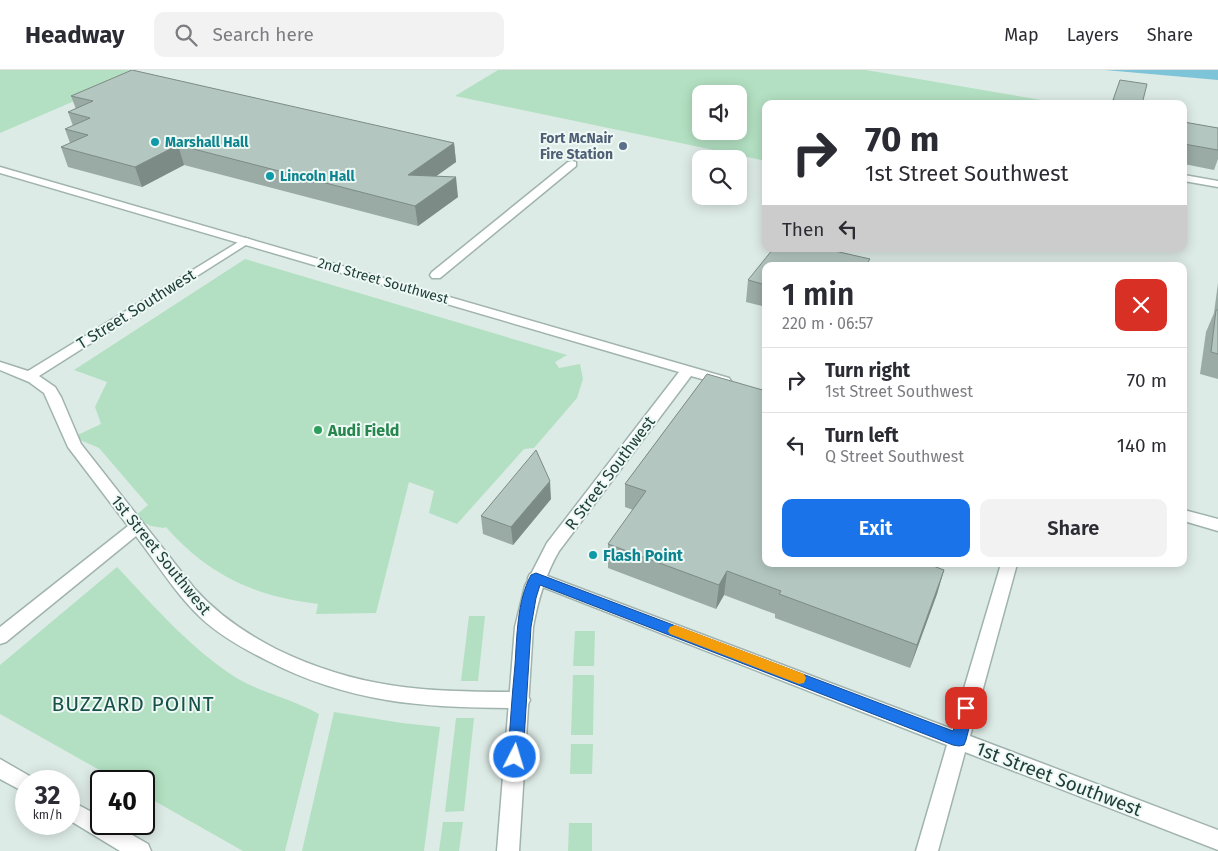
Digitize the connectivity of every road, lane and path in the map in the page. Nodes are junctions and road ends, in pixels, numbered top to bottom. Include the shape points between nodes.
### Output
1 (572, 164) dead end
2 (0, 170) edge
3 (1187, 179) edge
4 (1218, 184) edge
5 (245, 241) junction
6 (436, 275) dead end
7 (0, 366) edge
8 (688, 370) junction
9 (28, 377) junction
10 (740, 386) edge
11 (1187, 516) edge
12 (1218, 525) edge
13 (138, 527) junction
14 (1008, 567) edge
15 (536, 578) junction
16 (0, 637) edge
17 (520, 700) junction
18 (959, 740) junction
19 (0, 768) edge
20 (15, 777) edge
21 (80, 816) edge
22 (1218, 840) edge
23 (140, 851) edge
24 (508, 851) edge
25 (927, 851) edge

1 - 6 street
2 - 5 street, 2nd Street Southwest
3 - 4 street
5 - 8 street, 2nd Street Southwest
5 - 9 street, T Street Southwest
7 - 9 street, 1st Street Southwest
8 - 10 street, 2nd Street Southwest
8 - 15 street, R Street Southwest via 553,547
9 - 13 street, 1st Street Southwest via 44,385 53,395 70,440
11 - 12 street
13 - 16 street
13 - 17 street, 1st Street Southwest via 211,616 247,641 300,669 338,683 404,697
14 - 18 street
15 - 17 street, R Street Southwest via 525,622
15 - 18 street, 1st Street Southwest
17 - 24 street, R Street Southwest
18 - 22 street, 1st Street Southwest
18 - 25 street
19 - 20 street
21 - 23 street

